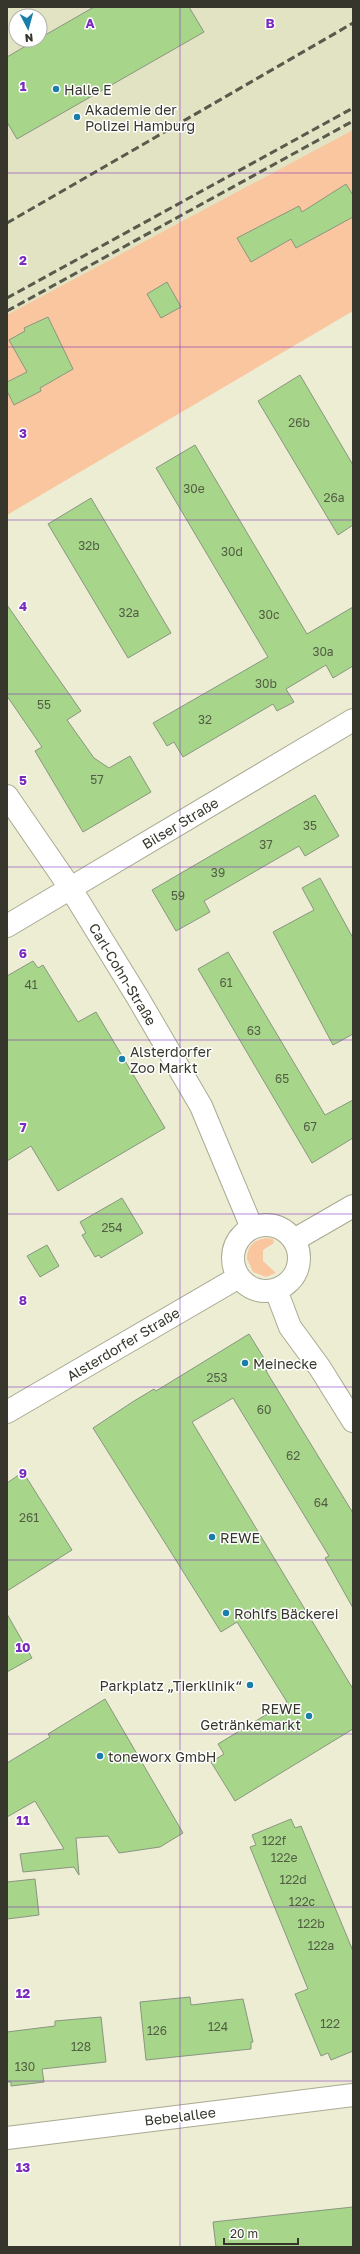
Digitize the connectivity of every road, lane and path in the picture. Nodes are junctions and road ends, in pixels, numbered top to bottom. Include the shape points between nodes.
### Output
1 (353, 720) edge
2 (7, 796) edge
3 (71, 889) junction
4 (7, 926) edge
5 (353, 1206) edge
6 (252, 1228) junction
7 (294, 1240) junction
8 (239, 1277) junction
9 (276, 1290) junction
10 (7, 1412) edge
11 (353, 1421) edge
12 (353, 2095) edge
13 (7, 2138) edge

1 - 3 street, Bilser Straße
2 - 3 street, Carl-Cohn-Straße
3 - 4 street, Bilser Straße
3 - 6 street, Carl-Cohn-Straße via 200,1106
5 - 7 street
6 - 7 street via 276,1226
6 - 8 street via 238,1241 233,1252 233,1263
7 - 9 street via 300,1258 297,1273 288,1284
8 - 9 street via 253,1289 265,1292
8 - 10 street, Alsterdorfer Straße
9 - 11 street via 290,1327 320,1368
12 - 13 street, Bebelallee

